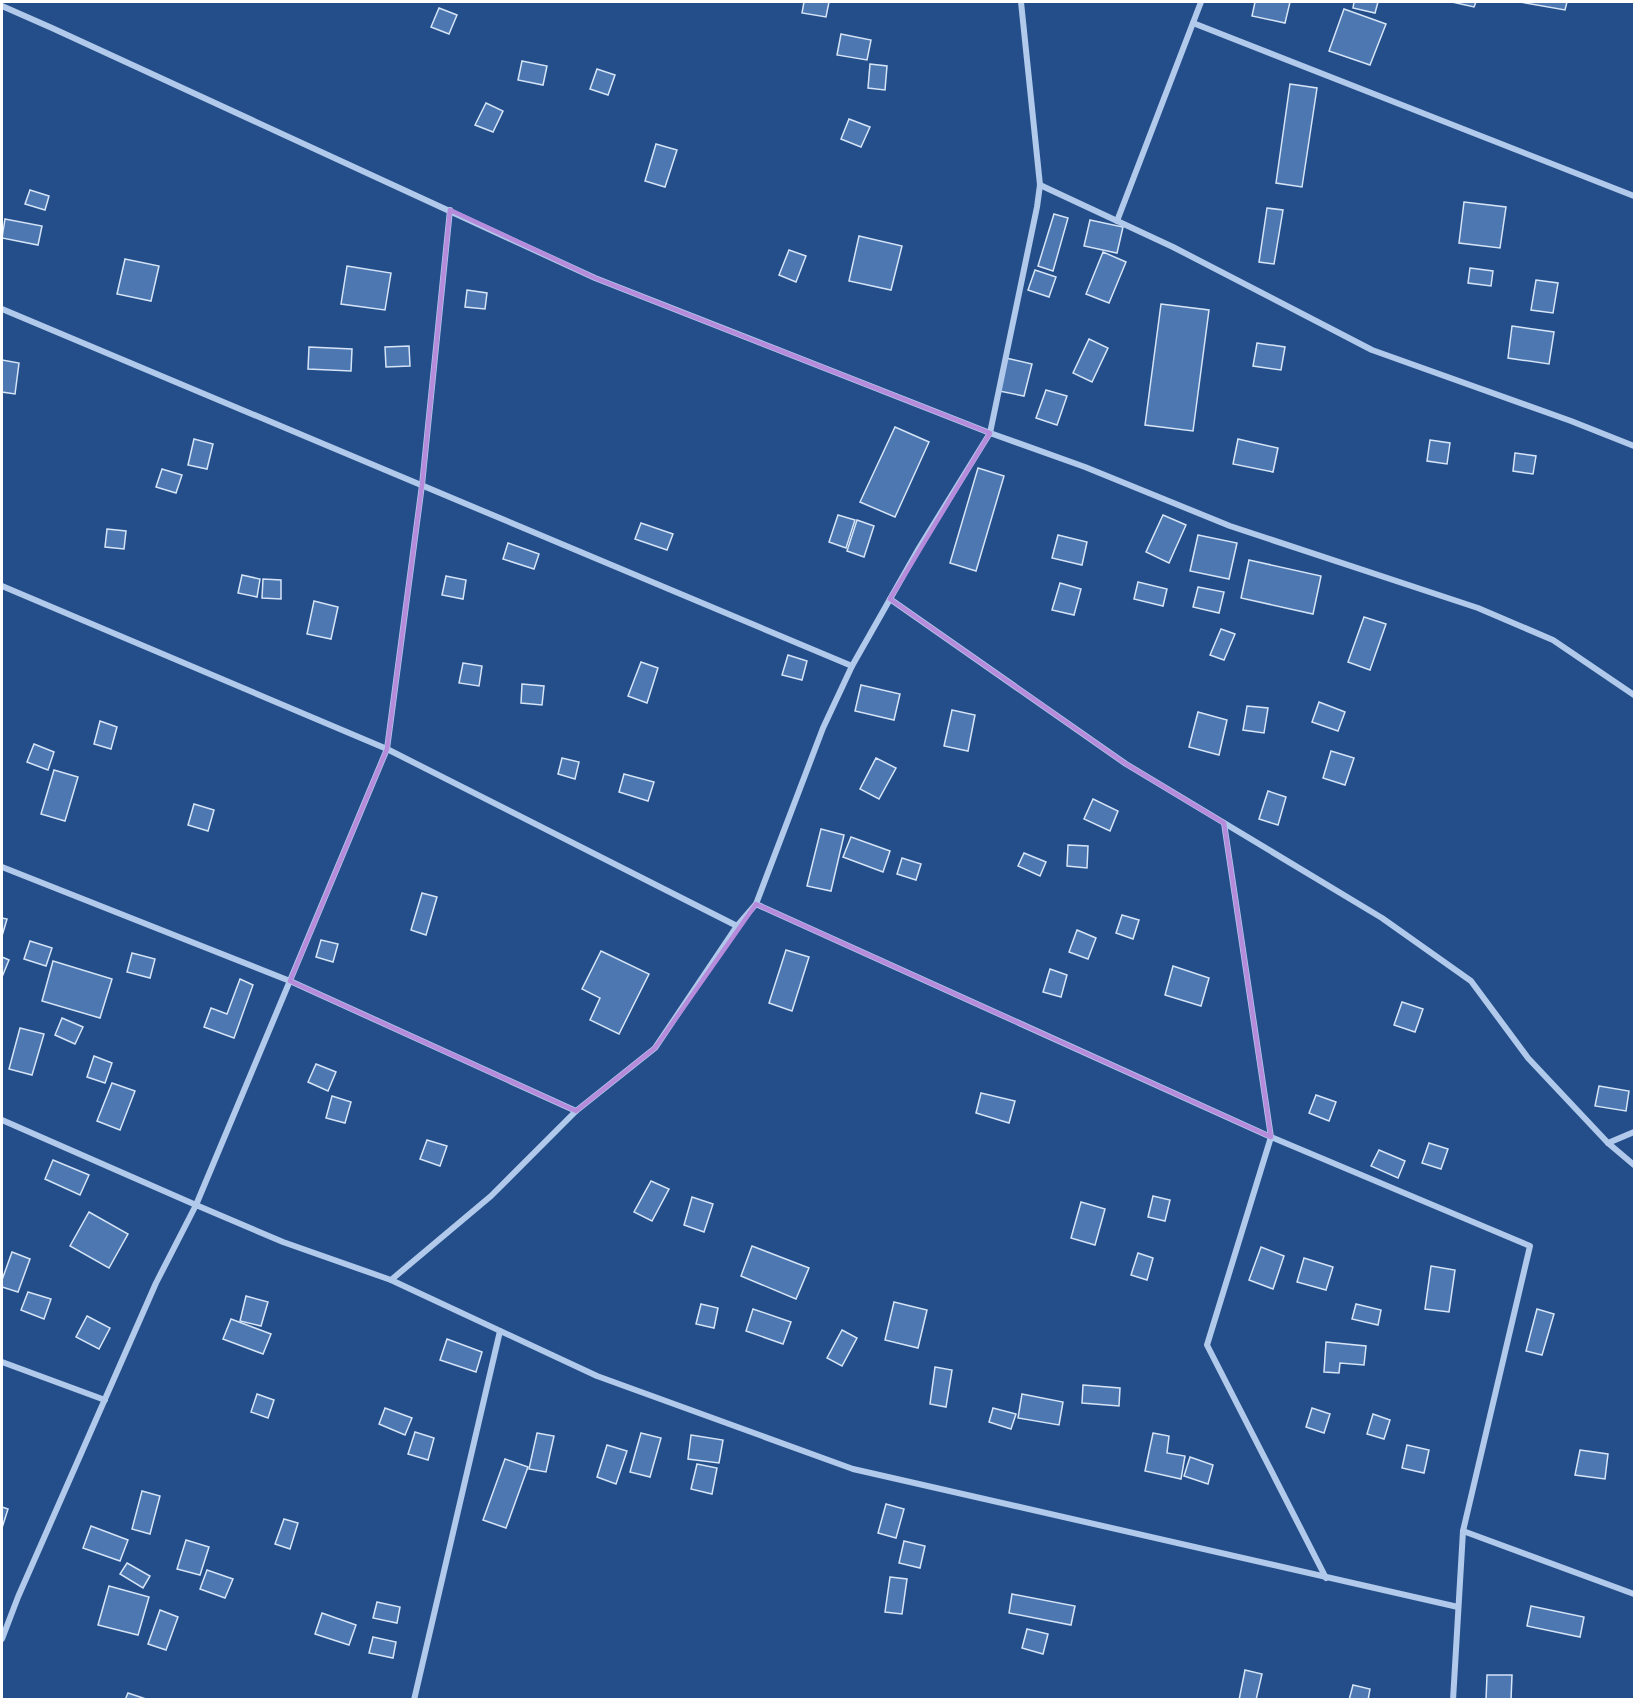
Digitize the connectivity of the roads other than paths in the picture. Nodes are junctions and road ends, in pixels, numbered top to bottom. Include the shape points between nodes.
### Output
1 (1021, 2) edge
2 (1201, 2) edge
3 (2, 6) edge
4 (1193, 23) junction
5 (1040, 185) junction
6 (1635, 196) edge
7 (450, 210) junction
8 (1117, 221) junction
9 (2, 309) edge
10 (990, 433) junction
11 (1635, 446) edge
12 (422, 485) junction
13 (2, 586) edge
14 (890, 598) junction
15 (852, 666) junction
16 (1635, 695) edge
17 (387, 749) junction
18 (1224, 823) junction
19 (2, 867) edge
20 (756, 904) junction
21 (737, 926) junction
22 (290, 981) junction
23 (576, 1111) junction
24 (2, 1120) edge
25 (1635, 1132) edge
26 (1271, 1137) junction
27 (1608, 1143) junction
28 (1635, 1165) edge
29 (196, 1205) junction
30 (391, 1280) junction
31 (500, 1330) junction
32 (2, 1362) edge
33 (105, 1400) junction
34 (1463, 1530) junction
35 (1326, 1578) junction
36 (1635, 1594) edge
37 (1458, 1607) junction
38 (2, 1638) edge
39 (414, 1700) edge
40 (1453, 1700) edge

1 - 5 street
2 - 4 street
3 - 7 street
4 - 6 street
4 - 8 street
5 - 8 street
5 - 10 street
7 - 10 street via 595,278
7 - 12 street
8 - 11 street via 1372,350
9 - 12 street
10 - 14 street
10 - 16 street via 1230,526 1478,608 1553,640
12 - 15 street
12 - 17 street
13 - 17 street
14 - 15 street
14 - 18 street via 1126,764
15 - 20 street via 823,728
17 - 21 street
17 - 22 street
18 - 26 street
18 - 27 street via 1383,918 1471,981 1528,1058
19 - 22 street
20 - 21 street
20 - 26 street
21 - 23 street via 655,1048
22 - 23 street
22 - 29 street
23 - 30 street via 491,1196
24 - 29 street
25 - 27 street
26 - 34 street via 1530,1246
26 - 35 street via 1207,1345
27 - 28 street
29 - 30 street via 283,1242
29 - 33 street via 156,1283
30 - 31 street
31 - 35 street via 597,1376 853,1469
31 - 39 street
32 - 33 street
33 - 38 street
34 - 36 street
34 - 37 street
35 - 37 street
37 - 40 street

